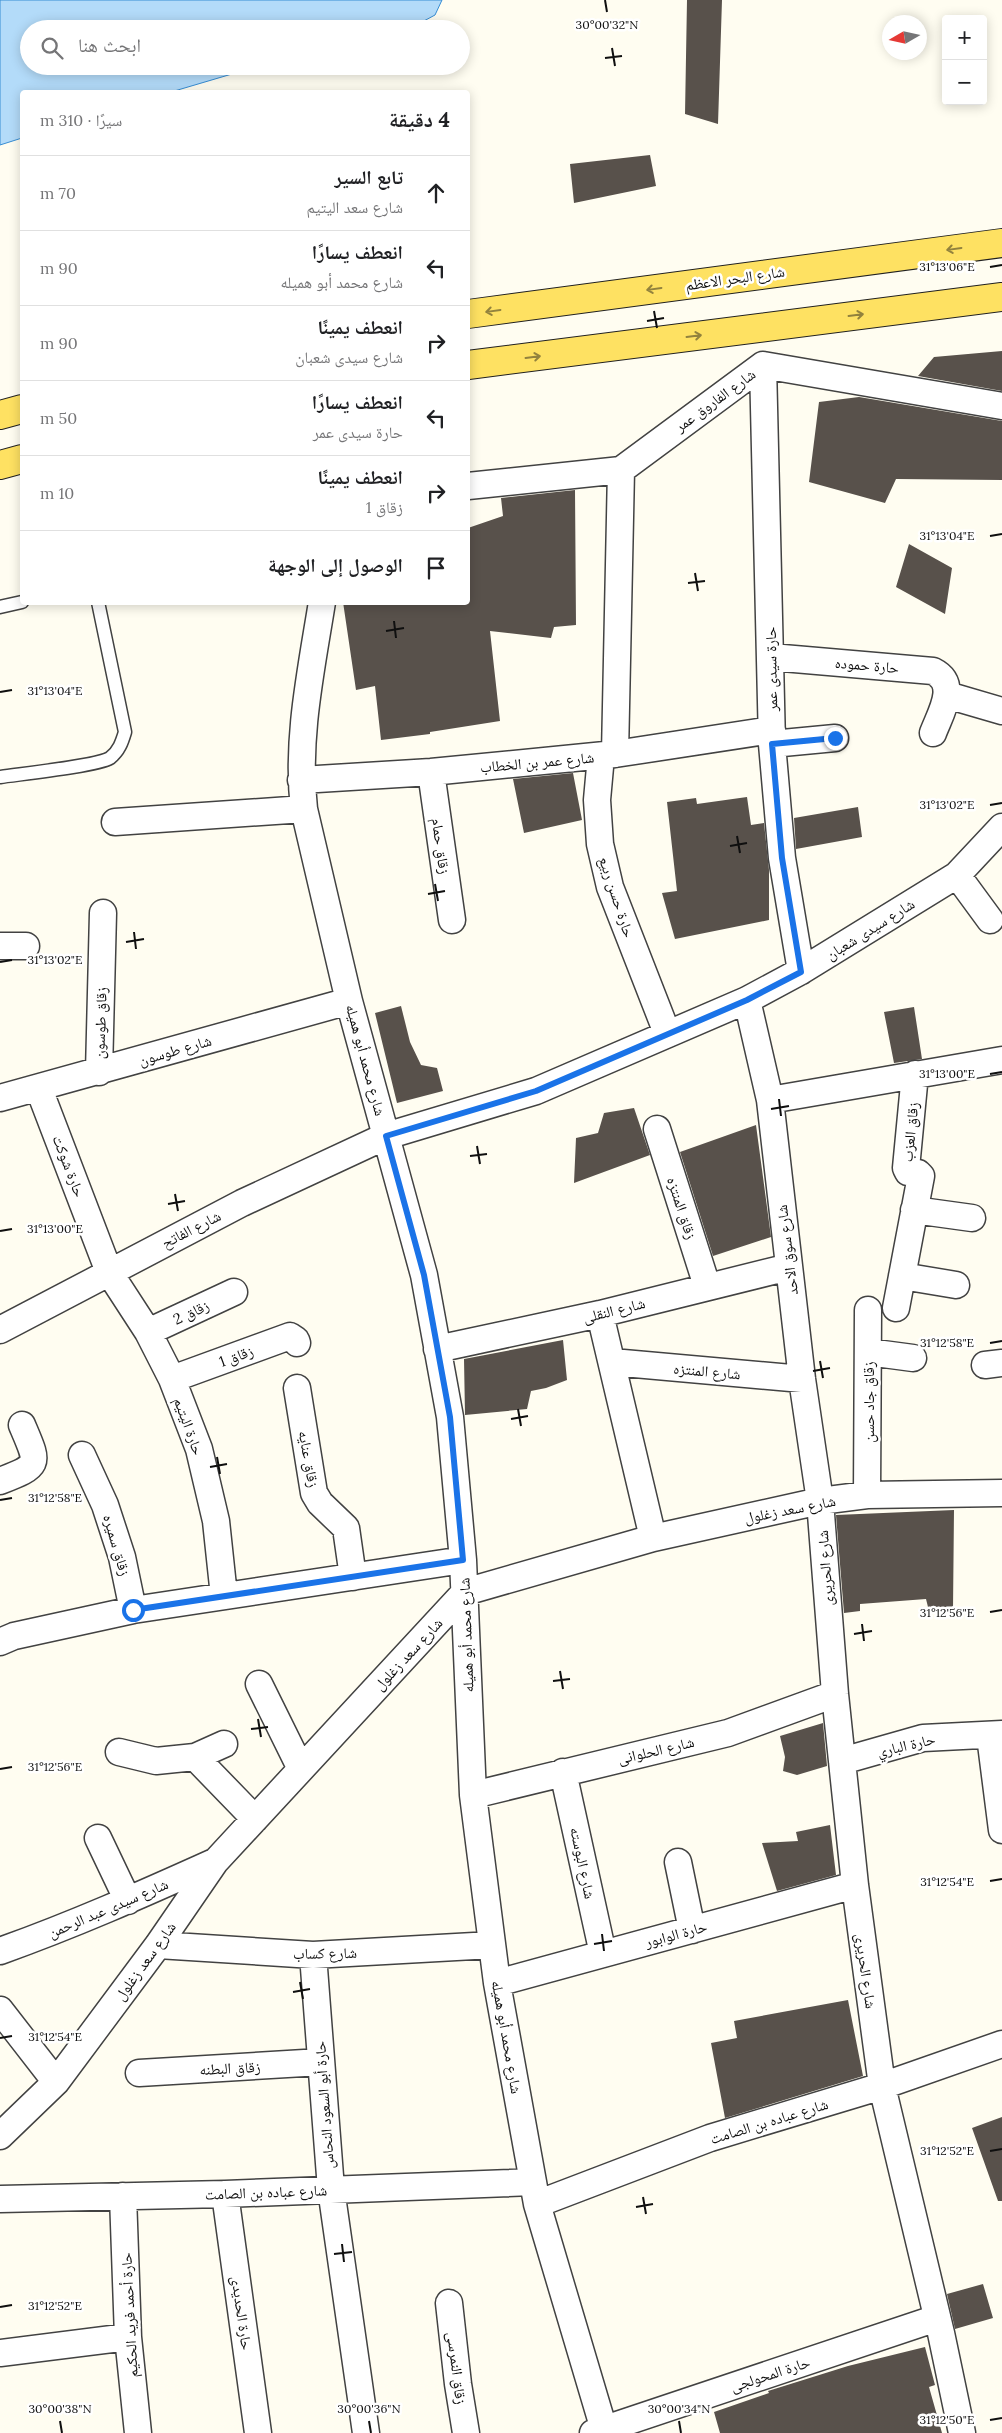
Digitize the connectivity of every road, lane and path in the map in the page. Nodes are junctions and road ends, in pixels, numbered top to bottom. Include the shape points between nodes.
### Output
1 (1002, 243) edge
2 (1002, 297) edge
3 (470, 314) edge
4 (470, 365) edge
5 (763, 365) junction
6 (1002, 406) edge
7 (20, 410) edge
8 (0, 415) edge
9 (20, 460) edge
10 (0, 465) edge
11 (620, 470) junction
12 (470, 486) edge
13 (20, 602) edge
14 (99, 605) edge
15 (303, 605) edge
16 (322, 605) edge
17 (0, 607) edge
18 (771, 657) junction
19 (312, 667) junction
20 (947, 695) junction
21 (1002, 711) edge
22 (933, 734) dead end
23 (772, 737) junction
24 (835, 738) dead end
25 (608, 755) junction
26 (431, 772) junction
27 (0, 777) edge
28 (301, 780) junction
29 (304, 810) junction
30 (115, 822) dead end
31 (1002, 827) edge
32 (957, 875) junction
33 (103, 913) dead end
34 (452, 920) dead end
35 (990, 920) dead end
36 (0, 946) edge
37 (26, 946) dead end
38 (801, 972) junction
39 (747, 1000) junction
40 (350, 1001) junction
41 (667, 1033) junction
42 (1002, 1060) edge
43 (98, 1072) junction
44 (916, 1074) junction
45 (39, 1089) junction
46 (0, 1098) edge
47 (770, 1100) junction
48 (657, 1129) dead end
49 (386, 1136) junction
50 (914, 1210) junction
51 (972, 1218) dead end
52 (789, 1267) junction
53 (109, 1272) junction
54 (902, 1276) junction
55 (956, 1284) dead end
56 (707, 1286) junction
57 (234, 1292) dead end
58 (896, 1308) dead end
59 (868, 1310) dead end
60 (600, 1314) junction
61 (0, 1330) edge
62 (148, 1332) junction
63 (297, 1343) dead end
64 (437, 1349) junction
65 (868, 1352) junction
66 (912, 1358) dead end
67 (612, 1362) junction
68 (172, 1379) junction
69 (802, 1379) junction
70 (297, 1388) dead end
71 (22, 1425) dead end
72 (82, 1455) dead end
73 (0, 1481) edge
74 (1002, 1493) edge
75 (868, 1495) junction
76 (820, 1501) junction
77 (653, 1538) junction
78 (463, 1560) junction
79 (353, 1577) junction
80 (465, 1592) junction
81 (224, 1596) junction
82 (133, 1610) junction
83 (0, 1642) edge
84 (260, 1684) dead end
85 (835, 1694) junction
86 (996, 1735) edge
87 (224, 1744) dead end
88 (119, 1752) dead end
89 (195, 1757) junction
90 (842, 1761) junction
91 (301, 1769) junction
92 (563, 1772) junction
93 (473, 1795) junction
94 (255, 1819) junction
95 (1002, 1830) edge
96 (98, 1838) dead end
97 (215, 1862) junction
98 (678, 1862) dead end
99 (855, 1885) junction
100 (128, 1901) junction
101 (692, 1930) junction
102 (158, 1945) junction
103 (492, 1945) junction
104 (0, 1951) edge
105 (603, 1954) junction
106 (313, 1955) junction
107 (497, 1983) junction
108 (0, 2010) edge
109 (1002, 2044) edge
110 (320, 2062) junction
111 (139, 2073) dead end
112 (56, 2082) junction
113 (882, 2086) junction
114 (0, 2136) edge
115 (331, 2189) junction
116 (535, 2193) junction
117 (225, 2194) junction
118 (123, 2196) junction
119 (0, 2199) edge
120 (449, 2303) dead end
121 (937, 2318) junction
122 (128, 2337) junction
123 (0, 2353) edge
124 (600, 2432) edge
125 (138, 2433) edge
126 (258, 2433) edge
127 (366, 2433) edge
128 (466, 2433) edge
129 (962, 2433) edge

1 -> 3 main road, شارع البحر الاعظم
4 -> 2 main road
5 - 6 street, شارع الفاروق عمر
5 - 11 street, شارع الفاروق عمر
5 - 18 street, حارة سيدى عمر
7 - 8 main road
9 - 10 main road
11 - 12 street
11 - 25 street, حارة حسن ربيع
13 - 17 lane
14 - 27 lane via 125,732 120,747 109,758 94,763
15 - 19 street, شارع محمد أبو هميله
16 - 19 street, شارع محمد أبو هميله
18 - 20 street, حارة حموده via 933,671 942,676 947,685
18 - 23 street, حارة سيدى عمر
19 - 28 street, شارع محمد أبو هميله via 302,730
20 - 21 street
20 - 22 street
23 - 24 street
23 - 25 street, شارع عمر بن الخطاب
23 - 38 street, حارة سيدى عمر via 782,858
25 - 26 street, شارع عمر بن الخطاب
25 - 41 street, حارة حسن ربيع via 597,800 600,844 610,887
26 - 28 street, شارع عمر بن الخطاب
26 - 34 street, زقاق حمام
28 - 29 street, شارع محمد أبو هميله
29 - 30 street
29 - 40 street, شارع محمد أبو هميله
31 - 32 street, شارع سيدى شعبان
32 - 35 street
32 - 38 street, شارع سيدى شعبان
33 - 43 street, زقاق طوسون
36 - 37 street
38 - 39 street, شارع سيدى شعبان
39 - 41 street, شارع سيدى شعبان
39 - 47 street, شارع سوق الاحد
40 - 43 street, شارع طوسون
40 - 49 street, شارع محمد أبو هميله
41 - 49 street, شارع سيدى شعبان via 536,1091
42 - 44 street
43 - 45 street, شارع طوسون
44 - 47 street
44 - 50 street, زقاق العزب via 906,1168 920,1176
45 - 46 street, شارع طوسون
45 - 53 street, حارة شوكت
47 - 52 street, شارع سوق الاحد
48 - 56 street, زقاق المنتزه
49 - 53 street, شارع الفاتح via 242,1203
49 - 64 street, شارع محمد أبو هميله via 424,1275
50 - 51 street
50 - 54 street
52 - 56 street, شارع النقلى
52 - 69 street, شارع سوق الاحد
53 - 61 street, شارع الفاتح
53 - 62 street, حارة اليتيم
54 - 55 street
54 - 58 street
56 - 60 street, شارع النقلى
57 - 62 street, زقاق 2
59 - 65 street, زقاق جاد حسن
60 - 64 street, شارع النقلى
60 - 67 street
62 - 68 street, حارة اليتيم
63 - 68 street, زقاق 1 via 290,1336
64 - 78 street, شارع محمد أبو هميله via 450,1417
65 - 66 street
65 - 75 street, زقاق جاد حسن
67 - 69 street, شارع المنتزه
67 - 77 street
68 - 81 street, حارة اليتيم via 199,1449 210,1494
69 - 76 street, شارع سوق الاحد
70 - 79 street, زقاق عنايه via 314,1493 346,1528
71 - 73 street via 34,1454 34,1463 28,1470
72 - 82 street, زقاق سميره via 105,1505 122,1557
74 - 75 street, شارع سعد زغلول
75 - 76 street, شارع سعد زغلول
76 - 77 street, شارع سعد زغلول
76 - 85 street, شارع الحريرى
77 - 80 street, شارع سعد زغلول
78 - 79 street
78 - 80 street, شارع محمد أبو هميله
79 - 81 street
80 - 91 street, شارع سعد زغلول
80 - 93 street, شارع محمد أبو هميله
81 - 82 street
82 - 83 street via 14,1636
84 - 91 street
85 - 90 street, شارع الحريرى
85 - 92 street, شارع الحلوانى via 728,1733
86 - 90 street, حارة الباري via 923,1738
86 - 95 street
87 - 89 street
88 - 89 street via 156,1762
89 - 94 street
90 - 99 street, شارع الحريرى
91 - 94 street, شارع سعد زغلول
92 - 93 street, شارع الحلوانى
92 - 105 street, شارع البوسته
93 - 103 street, شارع محمد أبو هميله
94 - 97 street, شارع سعد زغلول
96 - 100 street
97 - 100 street, شارع سيدى عبد الرحمن
97 - 102 street, شارع سعد زغلول
98 - 101 street
99 - 101 street, حارة الوابور
99 - 113 street, شارع الحريرى
100 - 104 street, شارع سيدى عبد الرحمن
101 - 105 street, حارة الوابور
102 - 106 street, شارع كساب
102 - 112 street, شارع سعد زغلول
103 - 106 street, شارع كساب
103 - 107 street, شارع محمد أبو هميله
105 - 107 street, حارة الوابور
106 - 110 street, حارة أبو السعود النحاس
107 - 116 street, شارع محمد أبو هميله
108 - 112 street
109 - 113 street, شارع عباده بن الصامت
110 - 111 street, زقاق البطنه
110 - 115 street, حارة أبو السعود النحاس
112 - 114 street, شارع سعد زغلول
113 - 116 street, شارع عباده بن الصامت
113 - 121 street, شارع الحريرى
115 - 116 street, شارع عباده بن الصامت
115 - 117 street, شارع عباده بن الصامت
115 - 127 street, حارة أبو السعود النحاس
116 - 124 street, شارع محمد أبو هميله
117 - 118 street, شارع عباده بن الصامت
117 - 126 street, حارة الحديدى
118 - 119 street, شارع عباده بن الصامت
118 - 122 street, حارة أحمد فريد الحكيم
120 - 128 street, زقاق النمرسى
121 - 124 street, حارة المحولجى
121 - 129 street, شارع الحريرى
122 - 123 street
122 - 125 street, حارة أحمد فريد الحكيم

